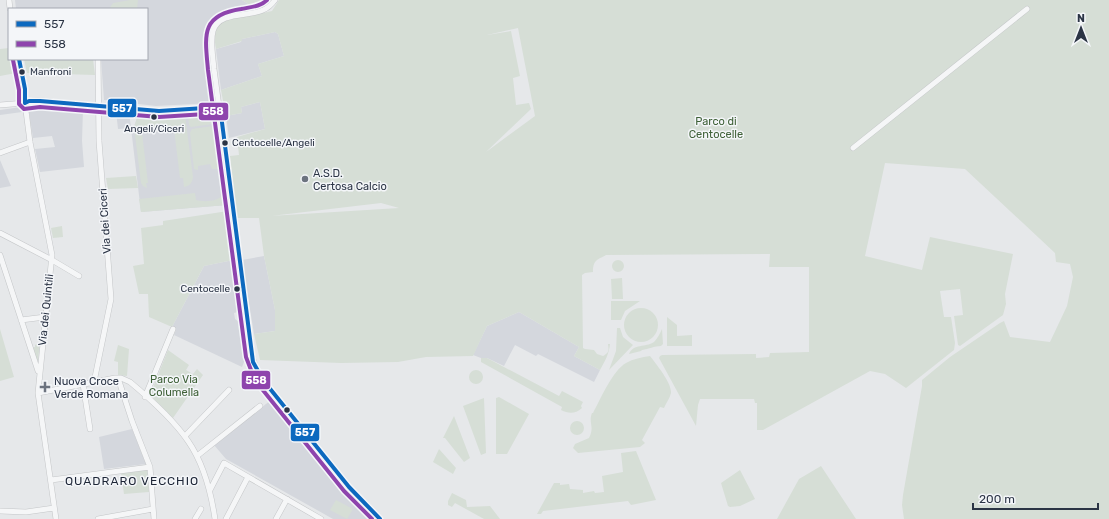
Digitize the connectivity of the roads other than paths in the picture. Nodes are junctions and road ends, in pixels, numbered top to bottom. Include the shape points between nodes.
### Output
1 (276, 0) edge
2 (1027, 9) dead end
3 (19, 60) edge
4 (98, 60) edge
5 (25, 103) junction
6 (0, 105) edge
7 (98, 106) junction
8 (220, 107) junction
9 (30, 142) junction
10 (854, 148) dead end
11 (0, 153) edge
12 (0, 233) edge
13 (0, 255) edge
14 (52, 260) junction
15 (79, 276) dead end
16 (46, 318) junction
17 (20, 320) junction
18 (173, 329) dead end
19 (39, 374) junction
20 (118, 378) junction
21 (94, 382) junction
22 (83, 384) junction
23 (228, 390) dead end
24 (38, 393) junction
25 (146, 396) junction
26 (260, 406) dead end
27 (90, 428) dead end
28 (185, 436) junction
29 (197, 456) junction
30 (150, 467) junction
31 (248, 477) junction
32 (51, 480) junction
33 (210, 490) junction
34 (287, 499) junction
35 (54, 508) junction
36 (153, 509) junction
37 (200, 509) dead end
38 (0, 511) edge
39 (56, 519) edge
40 (98, 519) edge
41 (154, 519) edge
42 (195, 519) edge
43 (215, 519) edge
44 (226, 519) edge
45 (276, 519) edge
46 (321, 519) edge
47 (380, 519) edge

1 - 8 street via 263,10 233,16 215,26 212,42
2 - 10 street
3 - 5 street, Via dei Quintili
4 - 7 street, Via dei Ciceri
5 - 6 street
5 - 7 street
5 - 9 street, Via dei Quintili
7 - 8 street via 160,111
7 - 21 street, Via dei Ciceri via 112,300
8 - 47 street via 248,330 255,366 263,380 345,482
9 - 11 street
9 - 14 street, Via dei Quintili
12 - 14 street
13 - 17 street
14 - 15 street
14 - 16 street, Via dei Quintili
16 - 17 street
16 - 19 street, Via dei Quintili
17 - 19 street
18 - 25 street
19 - 24 street, Via dei Quintili
20 - 21 street
20 - 25 street via 127,380
20 - 30 street
21 - 22 street
22 - 24 street
22 - 27 street
23 - 28 street
24 - 32 street, Via dei Quintili
25 - 28 street
26 - 29 street
28 - 29 street
29 - 33 street
30 - 32 street
30 - 36 street
31 - 33 street via 224,463
31 - 34 street
31 - 44 street
32 - 35 street, Via dei Quintili
33 - 43 street
34 - 45 street
34 - 46 street
35 - 38 street via 26,512
35 - 39 street, Via dei Quintili
36 - 40 street
36 - 41 street
37 - 42 street

